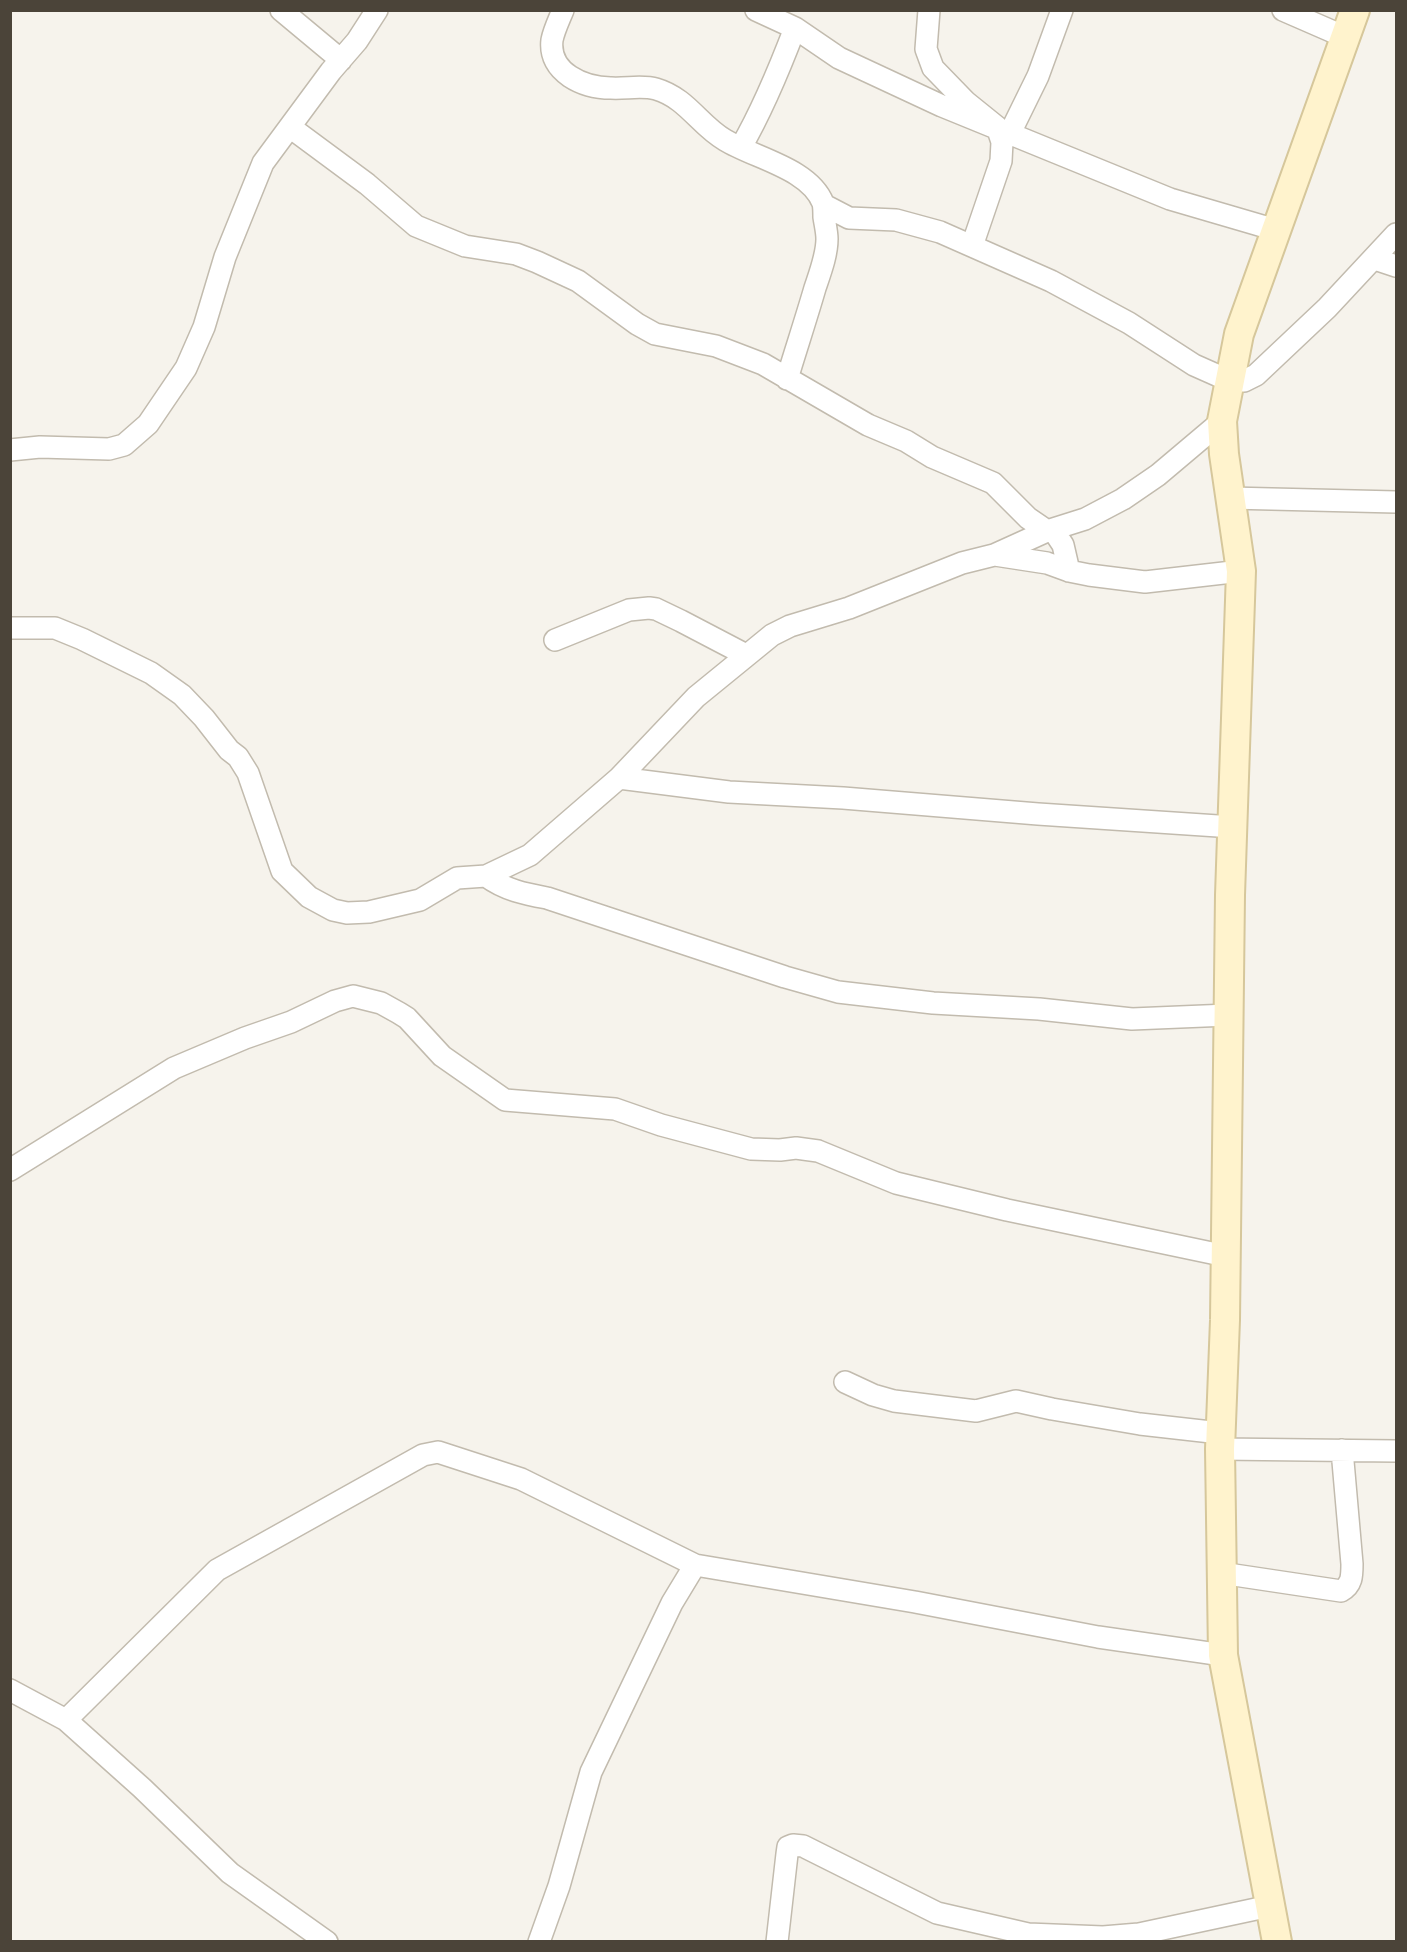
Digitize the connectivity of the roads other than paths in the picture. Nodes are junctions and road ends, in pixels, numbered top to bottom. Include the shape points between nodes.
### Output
1 (281, 10) edge
2 (377, 10) edge
3 (563, 10) edge
4 (756, 10) edge
5 (929, 10) edge
6 (1062, 10) edge
7 (1283, 10) edge
8 (1355, 10) edge
9 (795, 28) junction
10 (1345, 37) junction
11 (340, 60) junction
12 (290, 127) junction
13 (1004, 130) junction
14 (741, 147) junction
15 (824, 205) junction
16 (849, 218) junction
17 (1276, 230) junction
18 (1396, 234) edge
19 (827, 241) junction
20 (972, 246) junction
21 (1374, 259) junction
22 (1396, 266) edge
23 (787, 380) junction
24 (1230, 381) junction
25 (1222, 421) junction
26 (10, 450) edge
27 (1230, 498) junction
28 (1396, 502) edge
29 (1050, 531) junction
30 (994, 555) junction
31 (1069, 571) junction
32 (1241, 571) junction
33 (10, 628) edge
34 (772, 635) junction
35 (555, 640) dead end
36 (714, 640) junction
37 (746, 655) junction
38 (619, 778) junction
39 (1233, 827) junction
40 (486, 876) junction
41 (1228, 1016) junction
42 (10, 1170) edge
43 (1226, 1256) junction
44 (845, 1382) dead end
45 (1220, 1441) junction
46 (1342, 1450) junction
47 (1396, 1451) edge
48 (695, 1565) junction
49 (1221, 1573) junction
50 (1223, 1655) junction
51 (10, 1690) edge
52 (66, 1720) junction
53 (1270, 1906) junction
54 (327, 1941) edge
55 (539, 1941) edge
56 (777, 1941) edge
57 (1277, 1941) edge

1 - 11 street
2 - 11 street
3 - 14 street via 552,47 557,65 567,76 588,85 655,89 670,95 693,111 707,128
4 - 9 street
5 - 13 street via 926,49 933,68 966,102
6 - 13 street via 1038,76
7 - 10 street
8 - 10 street
9 - 13 street via 839,58
9 - 14 street via 774,85
10 - 17 street
11 - 12 street
12 - 23 street via 416,226 465,246 516,254 537,262 578,281 655,333 732,351
12 - 26 street via 263,163 186,368 148,424 124,445 109,448
13 - 17 street via 1159,195
13 - 20 street via 1001,161
14 - 15 street via 800,177
15 - 16 street
15 - 19 street
16 - 19 street via 837,226
16 - 20 street via 896,220
17 - 24 street via 1239,334
18 - 21 street
19 - 23 street
20 - 24 street via 1051,281 1129,323 1194,365
21 - 22 street
21 - 24 street via 1256,375 1244,381
23 - 29 street via 932,457 993,483 1028,518
24 - 25 street
25 - 27 street
25 - 29 street via 1123,499
27 - 28 street
27 - 32 street
29 - 30 street
29 - 31 street via 1063,545
30 - 31 street via 1047,563
30 - 34 street via 962,563
31 - 32 street via 1145,582
32 - 39 street
33 - 40 street via 55,628 151,673 182,694 248,773 282,871 309,897 333,910 369,912 420,900 457,878
34 - 36 street
34 - 37 street
35 - 36 street via 629,610 649,608
36 - 37 street
37 - 38 street via 696,697
38 - 39 street via 729,792
38 - 40 street via 530,855
39 - 41 street
40 - 41 street via 516,892 547,898 838,992 1132,1019
41 - 43 street
42 - 43 street via 174,1068 353,996 381,1003 399,1013 442,1056 505,1100 615,1109 751,1149 818,1151 896,1183
43 - 45 street
44 - 45 street via 894,1401 975,1411 1016,1401
45 - 46 street
45 - 49 street
46 - 47 street
46 - 49 street via 1352,1564 1347,1588 1341,1591
48 - 50 street via 1098,1637
48 - 52 street via 522,1479 438,1452 423,1455 217,1570
48 - 55 street via 672,1603 591,1772
49 - 50 street
50 - 53 street
51 - 52 street
52 - 54 street via 230,1873
53 - 56 street via 1139,1934 1028,1934 937,1913 803,1846 793,1845 788,1847
53 - 57 street

